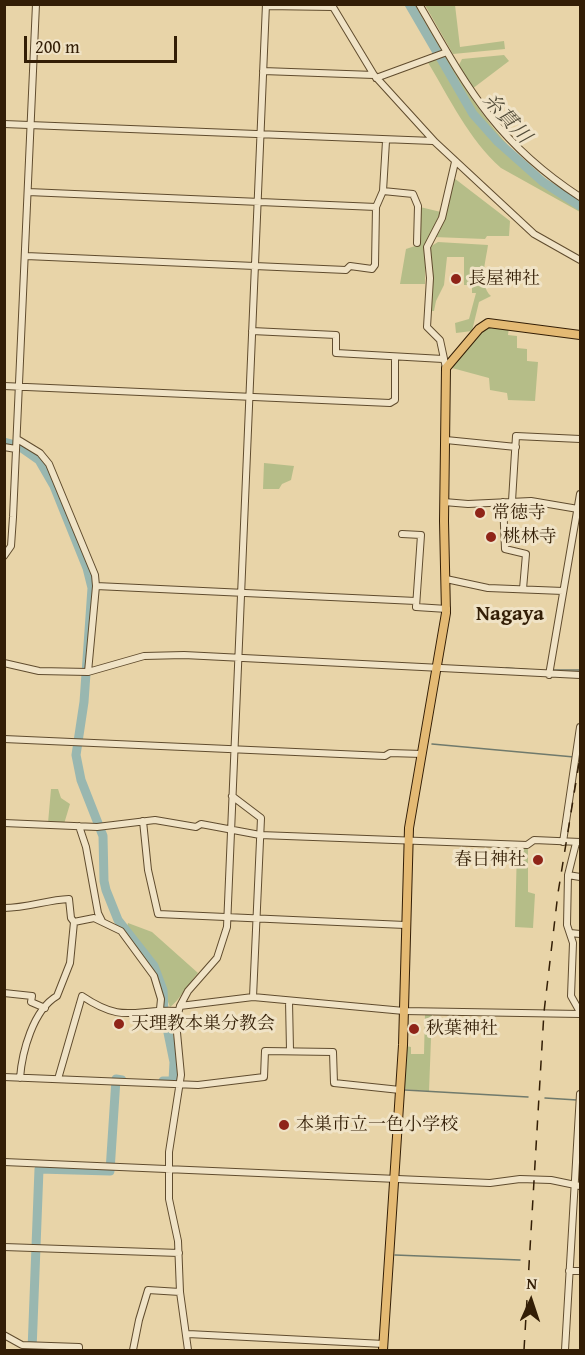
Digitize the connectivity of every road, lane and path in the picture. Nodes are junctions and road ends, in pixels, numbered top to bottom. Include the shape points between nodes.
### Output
1 (36, 4) edge
2 (419, 4) edge
3 (266, 5) edge
4 (441, 54) junction
5 (264, 71) junction
6 (375, 76) junction
7 (4, 124) edge
8 (30, 125) junction
9 (261, 136) junction
10 (386, 141) junction
11 (433, 141) junction
12 (455, 162) junction
13 (383, 191) junction
14 (28, 192) junction
15 (580, 197) edge
16 (258, 201) junction
17 (376, 207) junction
18 (417, 243) dead end
19 (26, 256) junction
20 (580, 260) edge
21 (255, 265) junction
22 (252, 331) junction
23 (580, 334) edge
24 (395, 357) junction
25 (443, 359) junction
26 (446, 368) junction
27 (4, 386) edge
28 (19, 386) junction
29 (249, 396) junction
30 (17, 439) junction
31 (580, 439) edge
32 (446, 440) junction
33 (4, 447) edge
34 (516, 447) junction
35 (16, 449) junction
36 (580, 494) edge
37 (444, 501) junction
38 (512, 501) junction
39 (503, 502) junction
40 (578, 509) junction
41 (402, 534) dead end
42 (4, 556) edge
43 (446, 579) junction
44 (96, 586) junction
45 (524, 589) junction
46 (563, 591) junction
47 (240, 593) junction
48 (416, 601) junction
49 (447, 609) junction
50 (237, 658) junction
51 (4, 663) edge
52 (439, 668) junction
53 (88, 672) junction
54 (549, 675) junction
55 (580, 675) edge
56 (580, 727) edge
57 (4, 739) edge
58 (234, 749) junction
59 (422, 754) junction
60 (232, 796) junction
61 (143, 822) junction
62 (4, 823) edge
63 (79, 826) junction
64 (231, 831) junction
65 (260, 835) junction
66 (408, 840) junction
67 (563, 842) junction
68 (578, 843) edge
69 (568, 875) junction
70 (580, 877) edge
71 (4, 908) edge
72 (227, 917) junction
73 (257, 919) junction
74 (75, 922) junction
75 (104, 923) junction
76 (405, 925) junction
77 (570, 933) junction
78 (580, 934) edge
79 (4, 993) edge
80 (254, 997) junction
81 (290, 1001) junction
82 (45, 1008) junction
83 (179, 1008) junction
84 (160, 1009) junction
85 (404, 1011) junction
86 (580, 1013) edge
87 (290, 1050) junction
88 (4, 1077) edge
89 (20, 1078) junction
90 (58, 1079) junction
91 (180, 1084) junction
92 (400, 1090) junction
93 (580, 1094) edge
94 (4, 1162) edge
95 (168, 1169) junction
96 (394, 1178) junction
97 (578, 1185) edge
98 (4, 1246) edge
99 (179, 1253) junction
100 (569, 1271) junction
101 (580, 1271) edge
102 (180, 1292) junction
103 (4, 1335) edge
104 (188, 1335) junction
105 (384, 1347) edge
106 (79, 1350) edge
107 (134, 1350) edge
108 (188, 1350) edge
109 (565, 1350) edge

1 - 8 street
2 - 4 street
3 - 5 street
3 - 6 street via 333,8
4 - 6 street
4 - 15 street via 518,149
5 - 6 street
5 - 9 street
6 - 11 street
7 - 8 street
8 - 9 street
8 - 14 street
9 - 10 street
9 - 16 street
10 - 11 street
10 - 13 street
11 - 12 street
12 - 20 street via 534,234
12 - 25 street via 442,218 427,247 427,327 440,340
13 - 17 street
13 - 18 street via 413,194 418,206
14 - 16 street
14 - 19 street
16 - 17 street
16 - 21 street
17 - 21 street via 372,269
19 - 21 street
19 - 28 street
21 - 22 street
22 - 24 street via 336,335 336,353
22 - 29 street
23 - 26 main road via 488,323
24 - 25 street
24 - 29 street via 395,400 390,403
25 - 26 street
26 - 32 main road
27 - 28 street
28 - 29 street
28 - 30 street
29 - 47 street
30 - 35 street
30 - 44 street via 40,453 49,464 74,520
31 - 34 street via 516,436
32 - 34 street
32 - 37 main road
33 - 35 street
34 - 38 street
35 - 42 street via 11,546
36 - 40 street
37 - 39 street
37 - 43 main road
38 - 39 street
38 - 40 street
39 - 45 street via 505,549 526,554
40 - 46 street
41 - 48 street via 421,535
43 - 45 street via 488,588
43 - 49 main road
44 - 47 street
44 - 53 street
45 - 46 street
46 - 54 street
47 - 48 street
47 - 50 street
48 - 49 street via 416,607
49 - 52 main road
50 - 52 street
50 - 53 street via 155,655
50 - 58 street
51 - 53 street via 39,671
52 - 54 street
52 - 59 main road
54 - 55 street
56 - 67 street
57 - 58 street
58 - 59 street
58 - 60 street
59 - 66 main road
60 - 64 street
60 - 65 street via 261,818
61 - 63 street
61 - 64 street via 155,820 196,827 201,824
61 - 72 street via 158,914
62 - 63 street
63 - 75 street via 98,913
64 - 65 street
64 - 72 street
65 - 66 street
65 - 73 street
66 - 67 street via 527,845 534,840
66 - 76 main road
67 - 68 street
68 - 69 street
69 - 70 street
69 - 77 street
71 - 74 street via 26,908 44,901 69,899
72 - 73 street
72 - 83 street via 225,938 217,958 188,991
73 - 76 street
73 - 80 street
74 - 75 street via 94,918
74 - 82 street via 69,963 57,996
75 - 84 street via 121,931 149,965 161,999
76 - 85 main road
77 - 78 street
77 - 86 street via 571,996
79 - 82 street via 28,994 32,996 30,1002
80 - 81 street
80 - 83 street
81 - 85 street
81 - 87 street
82 - 89 street via 22,1051
83 - 84 street
83 - 91 street via 176,1033
84 - 90 street via 146,1014 114,1013 82,996
85 - 86 street
85 - 92 main road
87 - 91 street via 265,1051 264,1077
87 - 92 street via 333,1052 334,1083
88 - 89 street
89 - 90 street
90 - 91 street
91 - 95 street
92 - 96 main road
93 - 97 street
94 - 95 street
95 - 96 street
95 - 99 street
96 - 97 street via 490,1183 550,1180
96 - 105 main road
97 - 100 street
98 - 99 street
99 - 102 street
100 - 101 street
100 - 109 street
102 - 104 street
102 - 107 street via 148,1290
103 - 106 street via 22,1345
104 - 105 street
104 - 108 street

